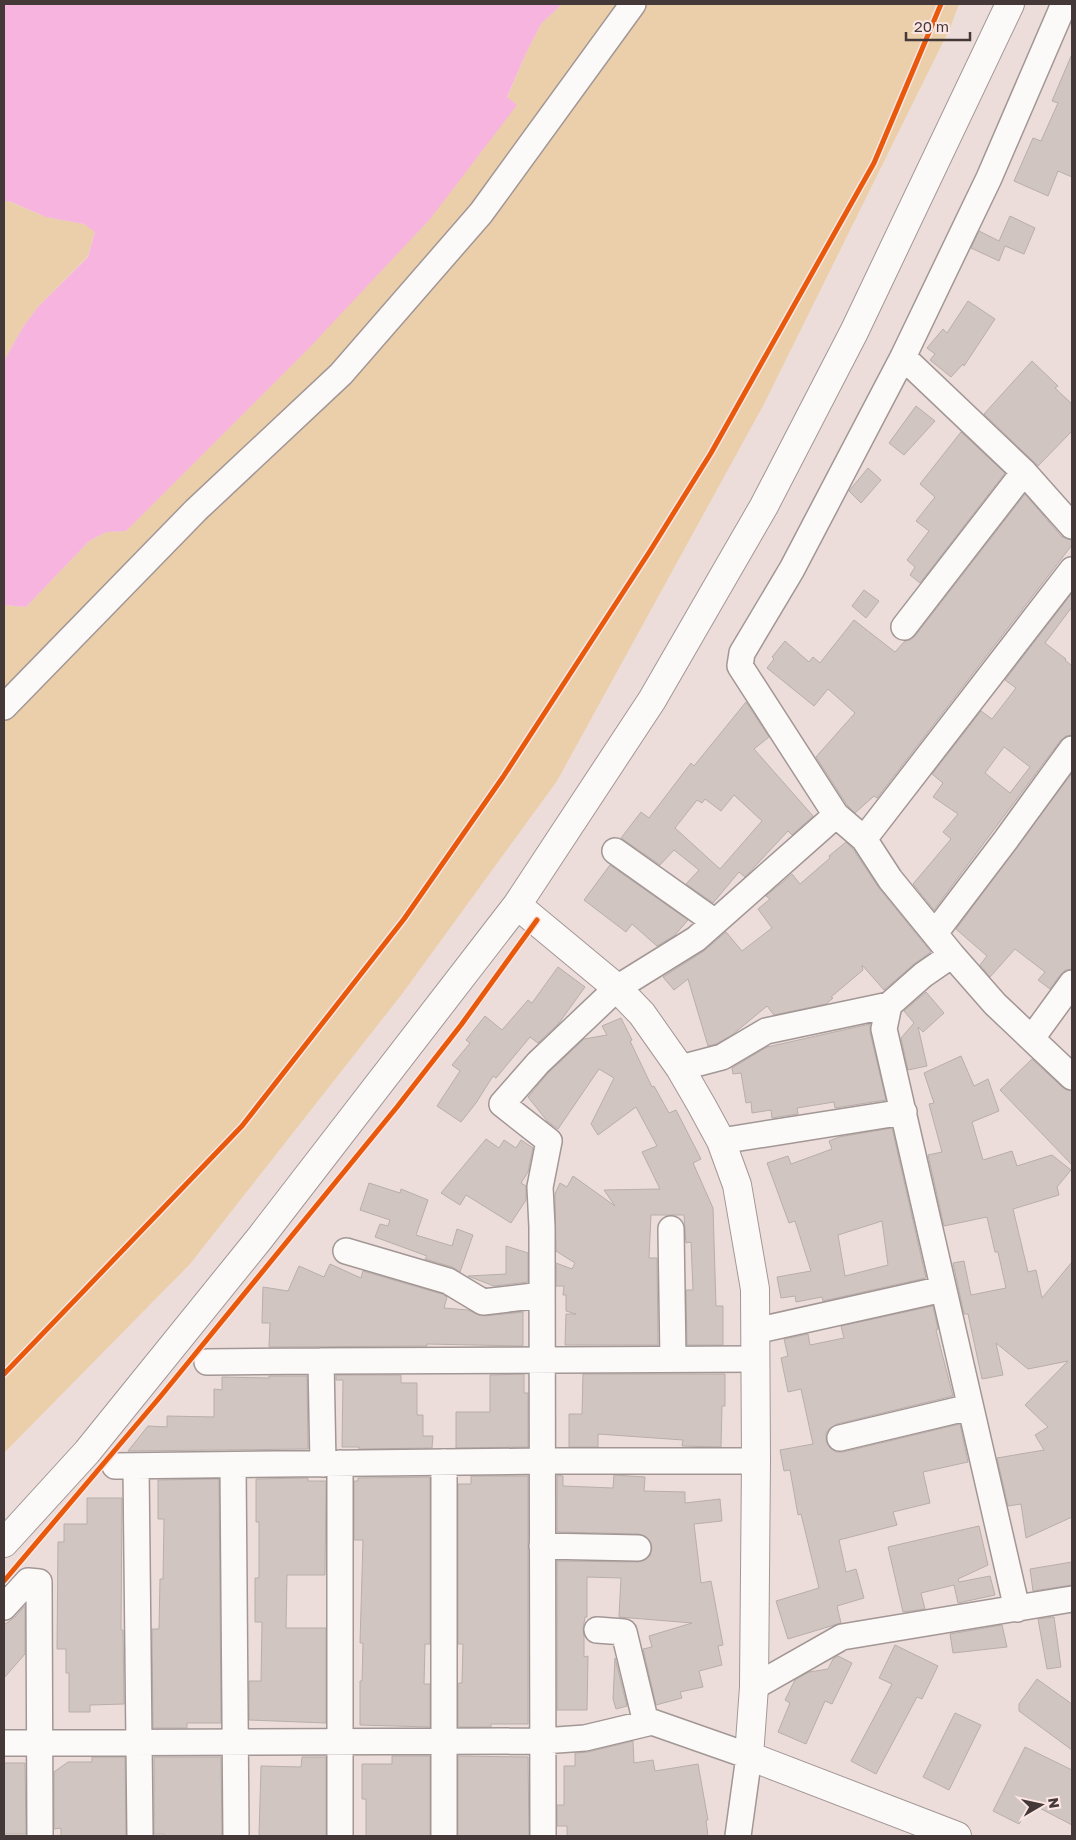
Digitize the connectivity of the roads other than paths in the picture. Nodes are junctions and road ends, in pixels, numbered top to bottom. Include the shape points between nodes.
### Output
1 (633, 4) edge
2 (1010, 4) edge
3 (1064, 4) edge
4 (903, 357) junction
5 (1024, 472) junction
6 (1072, 526) edge
7 (1072, 570) edge
8 (904, 627) dead end
9 (4, 707) edge
10 (1072, 749) edge
11 (836, 815) junction
12 (864, 839) junction
13 (614, 851) dead end
14 (517, 905) junction
15 (715, 922) junction
16 (935, 933) junction
17 (952, 955) junction
18 (1072, 983) edge
19 (617, 988) junction
20 (889, 1005) junction
21 (1032, 1038) junction
22 (680, 1068) junction
23 (1072, 1077) edge
24 (904, 1112) junction
25 (721, 1141) junction
26 (671, 1230) dead end
27 (346, 1251) dead end
28 (943, 1289) junction
29 (542, 1295) junction
30 (755, 1331) junction
31 (541, 1359) junction
32 (673, 1359) junction
33 (755, 1359) junction
34 (321, 1361) junction
35 (207, 1362) dead end
36 (970, 1408) junction
37 (840, 1438) dead end
38 (542, 1461) junction
39 (756, 1461) junction
40 (444, 1462) junction
41 (331, 1464) junction
42 (233, 1465) junction
43 (4, 1543) edge
44 (542, 1546) junction
45 (638, 1548) dead end
46 (1072, 1599) edge
47 (4, 1607) edge
48 (1017, 1609) junction
49 (597, 1630) dead end
50 (754, 1687) junction
51 (646, 1723) junction
52 (341, 1741) junction
53 (444, 1741) junction
54 (543, 1741) junction
55 (140, 1742) junction
56 (235, 1742) junction
57 (4, 1743) edge
58 (40, 1743) junction
59 (749, 1756) junction
60 (40, 1836) edge
61 (140, 1836) edge
62 (236, 1836) edge
63 (340, 1836) edge
64 (444, 1836) edge
65 (544, 1836) edge
66 (738, 1836) edge
67 (956, 1836) edge

1 - 9 street via 481,213 341,374 196,510
2 - 14 street via 854,332 764,506 652,700
3 - 4 street via 989,178
4 - 5 street
4 - 11 street via 792,570 742,653 740,666
5 - 6 street
5 - 8 street
7 - 12 street
10 - 16 street
11 - 12 street
11 - 15 street
12 - 16 street via 890,879
13 - 15 street
14 - 19 street
14 - 43 street via 254,1246 87,1452
15 - 19 street via 696,939
16 - 17 street
17 - 20 street
17 - 21 street via 995,1004
18 - 21 street
19 - 22 street via 642,1014
19 - 29 street via 538,1063 502,1104 549,1140 540,1187
20 - 22 street via 766,1031 722,1056
20 - 24 street via 884,1029
21 - 23 street
22 - 25 street
24 - 25 street
24 - 28 street
25 - 30 street via 737,1185 754,1289
26 - 32 street
27 - 29 street via 448,1281 483,1302
28 - 30 street
28 - 36 street
29 - 31 street
30 - 33 street
31 - 32 street
31 - 34 street
31 - 38 street
32 - 33 street
33 - 39 street
34 - 35 street
34 - 41 street
36 - 37 street
36 - 48 street
38 - 39 street
38 - 40 street
38 - 44 street
39 - 50 street
40 - 41 street
40 - 53 street
41 - 42 street
41 - 52 street
42 - 55 street via 125,1466
42 - 56 street
44 - 45 street
44 - 54 street
46 - 48 street
47 - 58 street via 28,1582 39,1582
48 - 50 street via 842,1637
49 - 51 street via 624,1632
50 - 59 street
51 - 54 street via 585,1738
51 - 59 street via 652,1722
52 - 53 street
52 - 56 street
52 - 63 street
53 - 54 street
53 - 64 street
54 - 65 street
55 - 56 street
55 - 58 street
55 - 61 street
56 - 62 street
57 - 58 street
58 - 60 street
59 - 66 street
59 - 67 street

